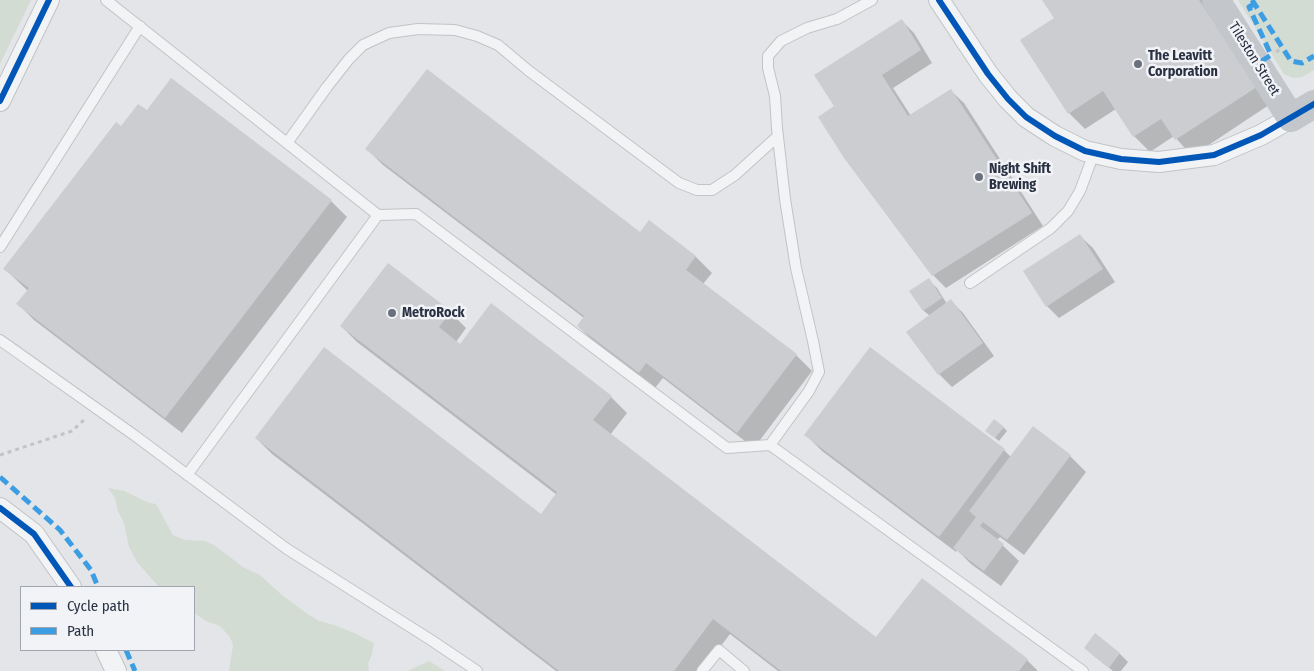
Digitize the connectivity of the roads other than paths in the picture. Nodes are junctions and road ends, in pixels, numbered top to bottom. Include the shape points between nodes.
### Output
1 (49, 0) edge
2 (106, 0) edge
3 (872, 0) edge
4 (939, 0) edge
5 (1216, 0) edge
6 (140, 26) junction
7 (0, 101) edge
8 (1314, 104) edge
9 (1291, 118) junction
10 (778, 136) junction
11 (287, 143) junction
12 (1094, 153) junction
13 (378, 215) junction
14 (0, 247) edge
15 (970, 283) dead end
16 (0, 340) edge
17 (770, 445) junction
18 (187, 475) junction
19 (0, 508) edge
20 (70, 586) edge
21 (106, 651) edge
22 (116, 671) edge
23 (477, 671) edge
24 (702, 671) edge
25 (744, 671) edge
26 (1083, 671) edge

1 - 7 street
2 - 6 lane
3 - 10 lane via 837,18 807,28 781,42 768,56 776,96
4 - 12 street via 988,74 1026,117 1055,136
5 - 9 main road, Tileston Street
6 - 11 lane
6 - 14 lane
8 - 9 main road
9 - 12 street via 1214,155 1159,162
10 - 11 lane via 735,175 712,190 697,190 679,184 498,45 455,30 418,28 389,33 363,45 327,87
10 - 17 lane via 796,268 819,372
11 - 13 lane
12 - 15 lane via 1080,191 1068,211 1051,228
13 - 17 lane via 416,214 727,448
13 - 18 lane
16 - 18 lane
17 - 26 lane
18 - 23 lane via 287,549
19 - 20 street via 34,534
21 - 22 street
24 - 25 lane via 719,650

